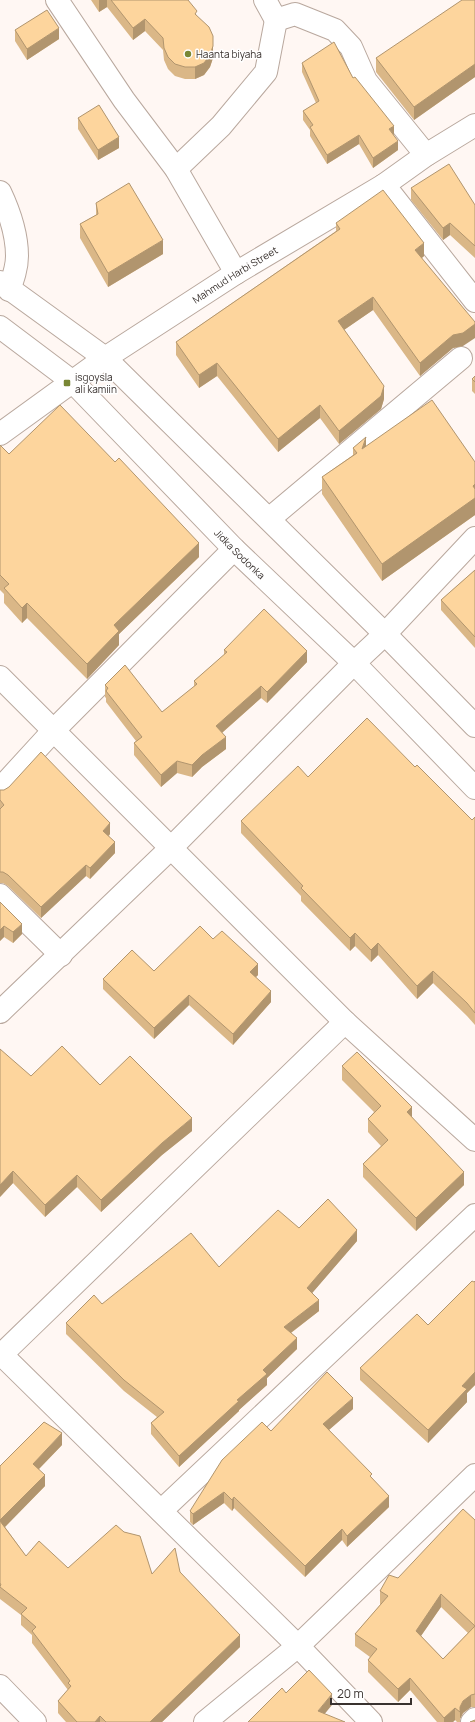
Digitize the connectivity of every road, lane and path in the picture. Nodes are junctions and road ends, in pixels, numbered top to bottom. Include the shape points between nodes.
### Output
1 (57, 0) edge
2 (265, 0) edge
3 (276, 20) junction
4 (475, 125) edge
5 (426, 155) junction
6 (176, 168) junction
7 (384, 185) junction
8 (0, 192) edge
9 (236, 273) junction
10 (5, 286) edge
11 (475, 301) edge
12 (0, 327) edge
13 (105, 358) junction
14 (461, 358) dead end
15 (72, 382) junction
16 (0, 434) edge
17 (268, 519) junction
18 (475, 538) edge
19 (234, 549) junction
20 (386, 634) junction
21 (354, 663) junction
22 (0, 677) edge
23 (475, 726) edge
24 (54, 730) junction
25 (475, 788) edge
26 (0, 789) edge
27 (172, 848) junction
28 (0, 895) edge
29 (61, 955) junction
30 (0, 1012) edge
31 (345, 1022) junction
32 (475, 1140) edge
33 (475, 1215) edge
34 (1, 1354) edge
35 (475, 1474) edge
36 (161, 1511) junction
37 (298, 1646) junction
38 (0, 1686) edge
39 (475, 1719) edge
40 (35, 1722) edge
41 (205, 1722) edge
42 (371, 1722) edge
43 (472, 1722) edge

1 - 6 street via 124,100
2 - 3 street
3 - 5 street via 294,14 335,30 352,47 366,80
3 - 6 street via 266,72 221,126
4 - 5 street, Mahmud Harbi Street
5 - 7 street, Mahmud Harbi Street
6 - 9 street
7 - 9 street, Mahmud Harbi Street
7 - 11 street
8 - 10 street via 9,214 17,256 15,274
9 - 13 street, Mahmud Harbi Street
10 - 13 street
12 - 15 street, Jidka Sodonka
13 - 15 street, Mahmud Harbi Street
13 - 17 street
14 - 17 street
15 - 16 street, Mahmud Harbi Street
15 - 19 street, Jidka Sodonka
17 - 20 street
18 - 20 street
19 - 21 street, Jidka Sodonka
19 - 24 street
20 - 21 street
20 - 23 street
21 - 25 street, Jidka Sodonka
21 - 27 street
22 - 24 street
24 - 26 street
24 - 27 street
27 - 29 street
27 - 31 street
28 - 29 street
29 - 30 street
31 - 32 street
31 - 34 street
33 - 36 street
34 - 36 street
35 - 37 street
36 - 37 street
37 - 41 street
37 - 42 street
38 - 40 street
39 - 43 street

